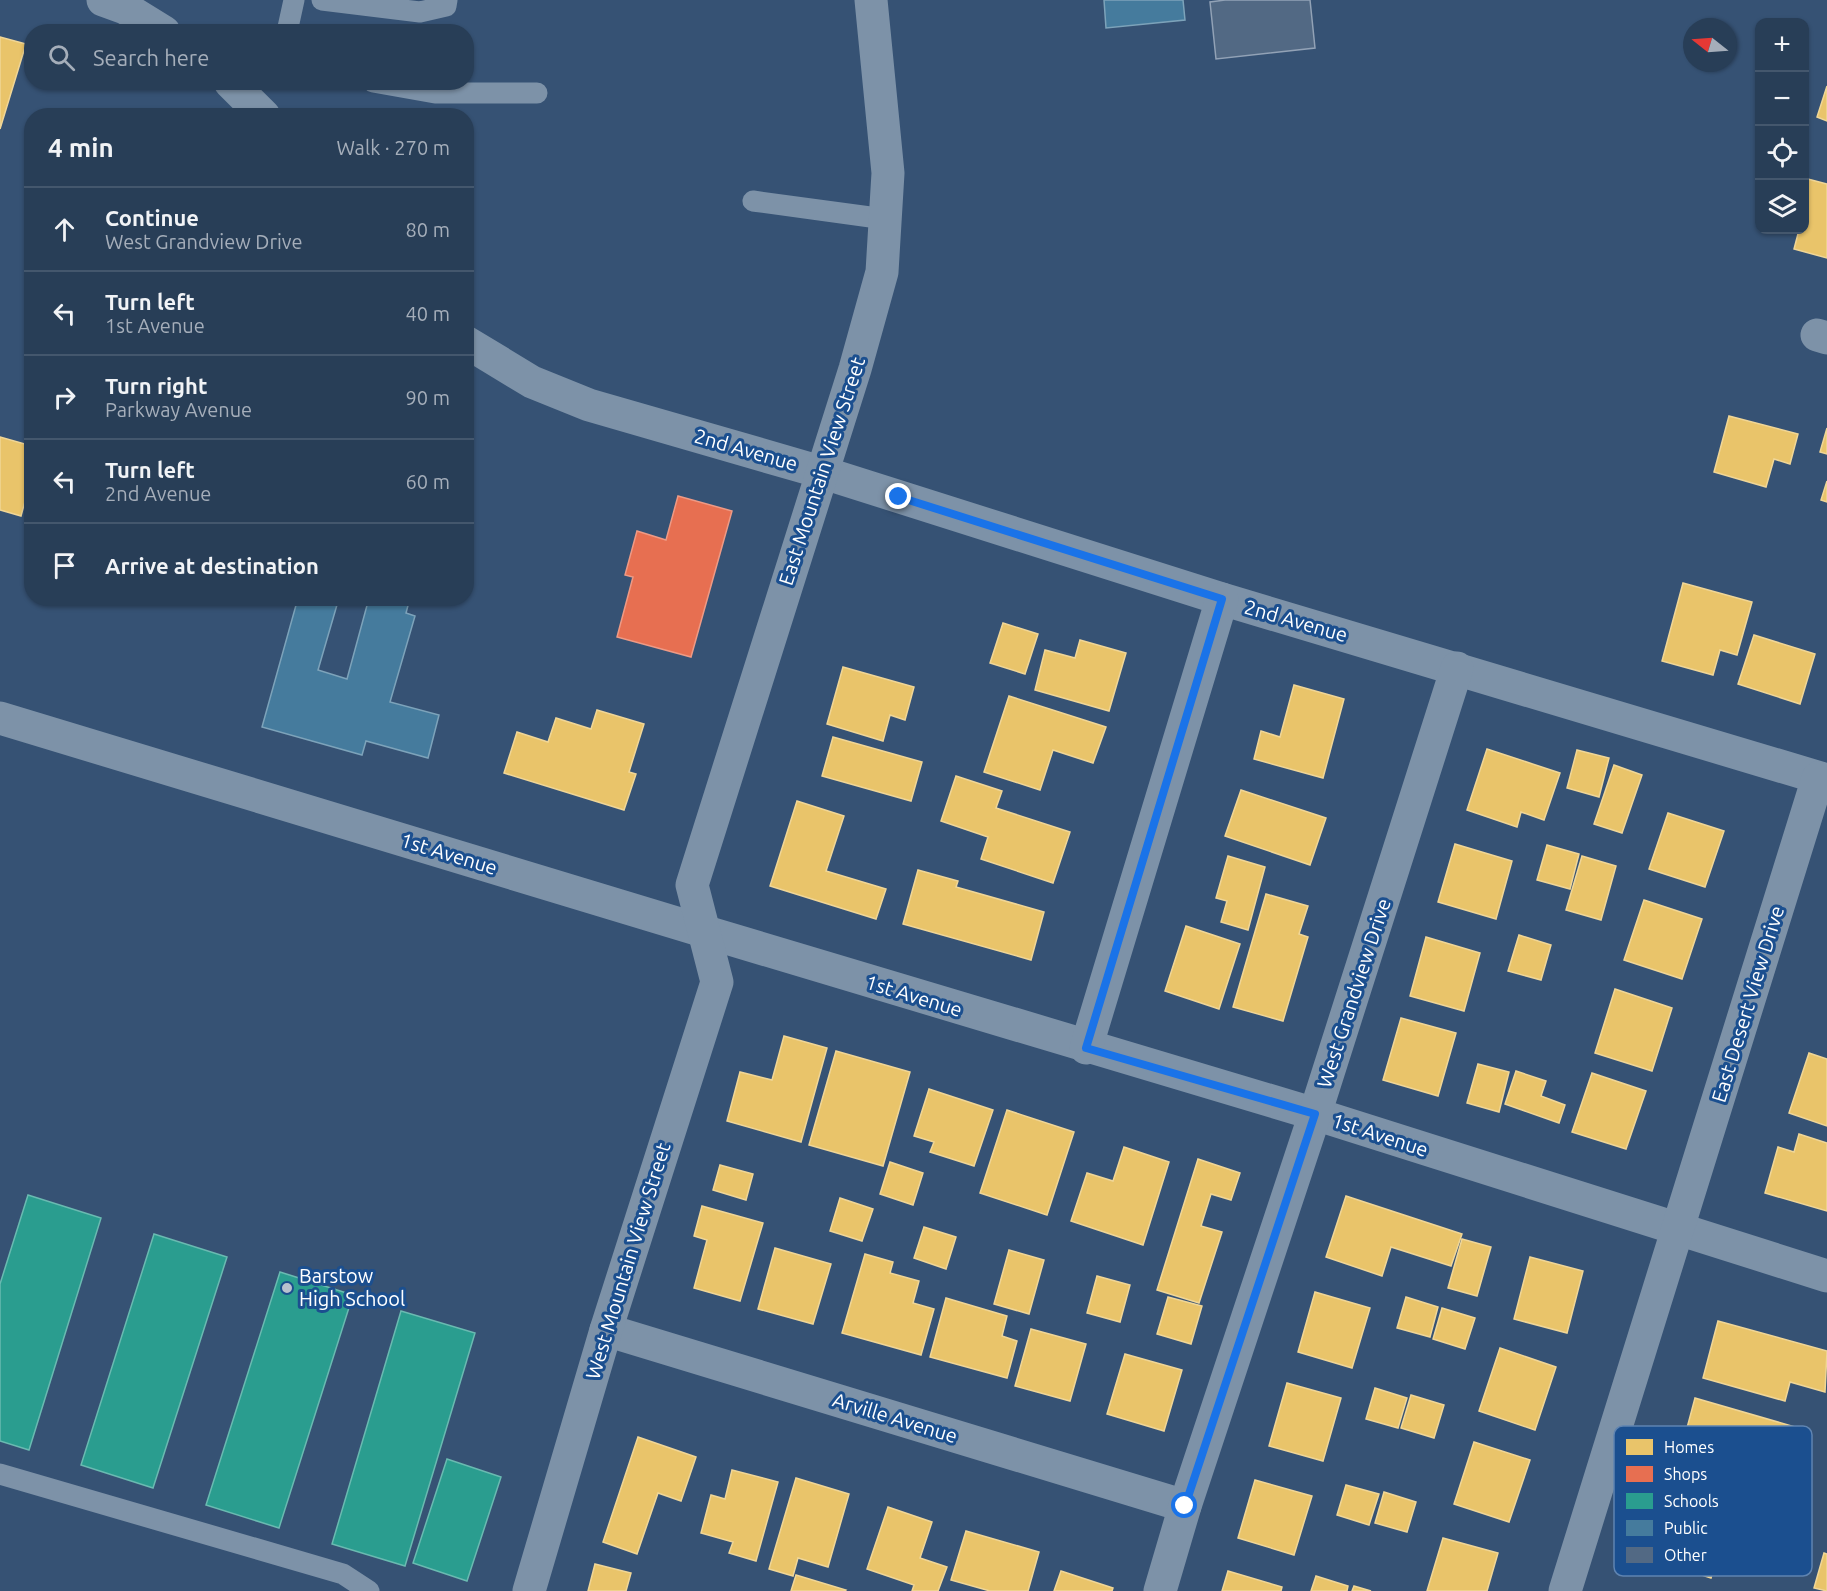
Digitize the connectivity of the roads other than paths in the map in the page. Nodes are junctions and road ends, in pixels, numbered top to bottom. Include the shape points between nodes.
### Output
1 (103, 0) edge
2 (294, 0) edge
3 (322, 0) edge
4 (447, 0) edge
5 (871, 0) edge
6 (151, 24) edge
7 (289, 24) edge
8 (418, 90) edge
9 (537, 93) dead end
10 (753, 201) dead end
11 (885, 219) junction
12 (474, 347) edge
13 (821, 472) junction
14 (1222, 599) junction
15 (1457, 668) junction
16 (0, 718) edge
17 (1822, 779) edge
18 (703, 932) junction
19 (1086, 1048) junction
20 (1315, 1114) junction
21 (1679, 1231) junction
22 (1827, 1276) edge
23 (606, 1329) junction
24 (1617, 1426) edge
25 (1614, 1436) edge
26 (0, 1474) edge
27 (1185, 1506) junction
28 (369, 1591) edge
29 (529, 1591) edge
30 (1160, 1591) edge
31 (1565, 1591) edge

1 - 6 street
2 - 7 lane
3 - 4 lane via 420,12 446,6
5 - 11 street, East Mountain View Street via 888,173
8 - 9 lane
10 - 11 lane
11 - 13 street, East Mountain View Street via 882,272
12 - 13 street, 2nd Avenue via 532,382 589,405
13 - 14 street, 2nd Avenue
13 - 18 street, East Mountain View Street via 692,885
14 - 15 street, 2nd Avenue
14 - 19 street
15 - 17 street, 2nd Avenue
15 - 20 street, West Grandview Drive
16 - 18 street, 1st Avenue
17 - 21 street, East Desert View Drive
18 - 19 street, 1st Avenue
18 - 23 street, West Mountain View Street via 717,982
19 - 20 street, 1st Avenue
20 - 21 street, 1st Avenue
20 - 27 street, West Grandview Drive
21 - 22 street, 1st Avenue
21 - 24 street, East Desert View Drive
23 - 27 street, Arville Avenue
23 - 29 street, West Mountain View Street
25 - 31 street, East Desert View Drive
26 - 28 lane via 343,1574
27 - 30 street, West Grandview Drive

